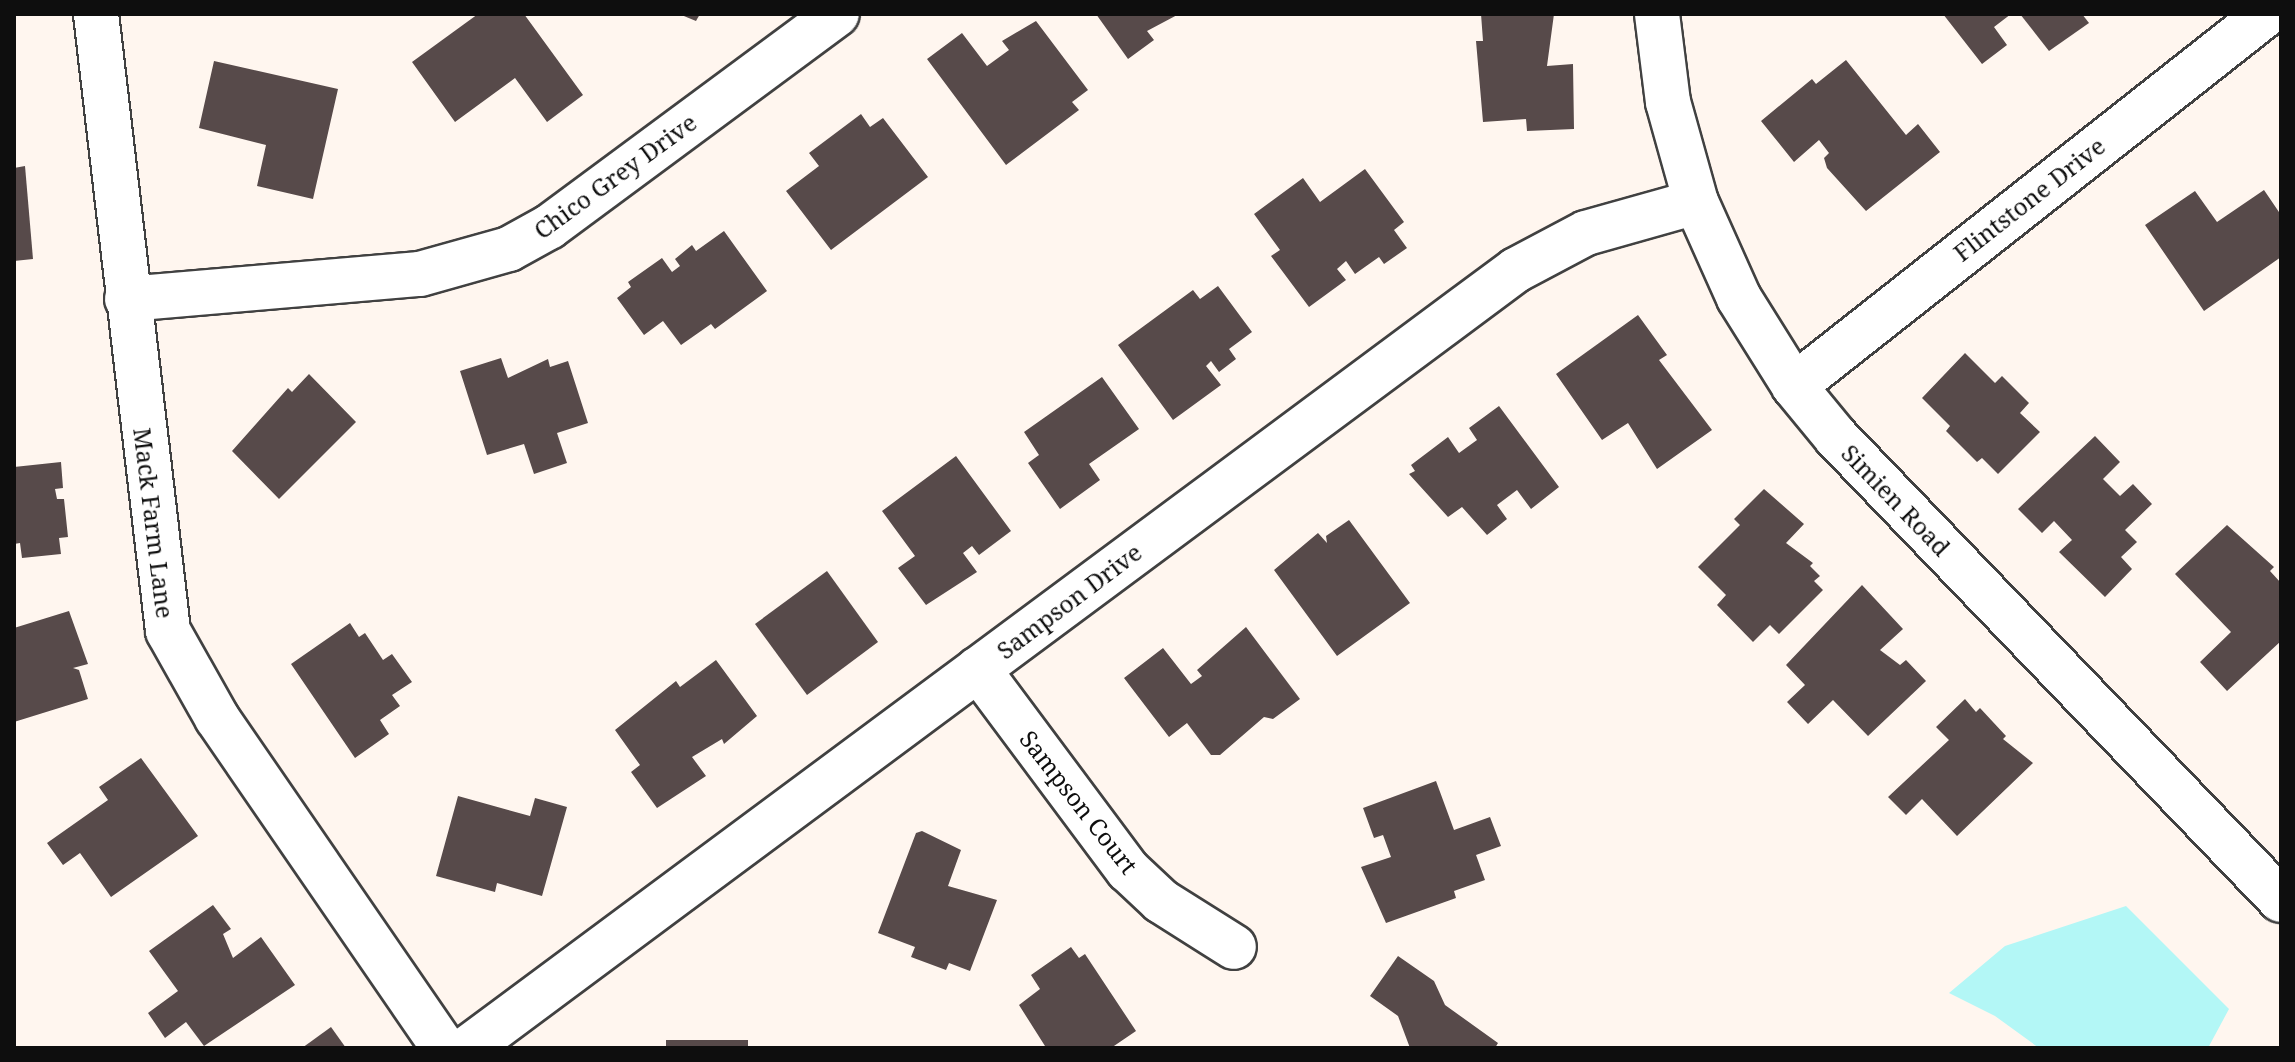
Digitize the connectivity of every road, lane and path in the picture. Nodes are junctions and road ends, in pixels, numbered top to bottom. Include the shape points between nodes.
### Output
1 (96, 14) edge
2 (837, 14) edge
3 (1657, 14) edge
4 (2266, 14) edge
5 (1696, 202) junction
6 (127, 299) junction
7 (1794, 386) junction
8 (978, 669) junction
9 (2281, 900) edge
10 (1234, 947) dead end
11 (444, 1048) edge
12 (468, 1048) edge

1 - 6 street, Mack Farm Lane
2 - 6 street, Chico Grey Drive via 549,227 509,249 420,274
3 - 5 street, Simien Road via 1668,102
4 - 7 street, Flintstone Drive
5 - 7 street, Simien Road via 1739,298
5 - 8 street, Sampson Drive via 1586,233 1516,270
6 - 11 street, Mack Farm Lane via 168,631 217,718
7 - 9 street, Simien Road via 1836,437
8 - 10 street, Sampson Court via 1128,870 1161,901
8 - 12 street, Sampson Drive

